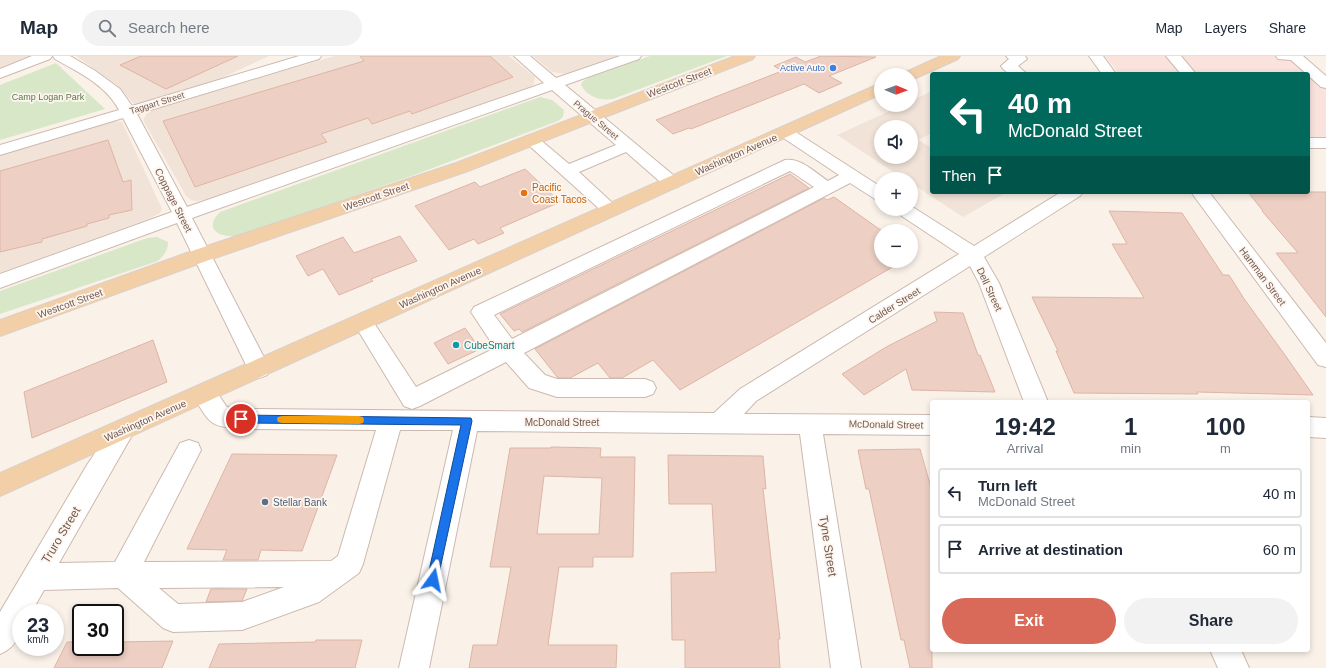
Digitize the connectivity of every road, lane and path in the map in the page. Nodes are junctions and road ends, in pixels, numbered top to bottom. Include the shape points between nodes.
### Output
1 (45, 56) edge
2 (60, 56) edge
3 (278, 56) edge
4 (314, 56) edge
5 (521, 56) edge
6 (634, 56) edge
7 (748, 56) edge
8 (1096, 56) edge
9 (1173, 56) edge
10 (1283, 56) edge
11 (1295, 56) edge
12 (946, 57) edge
13 (918, 71) edge
14 (1108, 72) edge
15 (1187, 72) edge
16 (0, 74) edge
17 (555, 84) junction
18 (1326, 84) edge
19 (216, 85) junction
20 (874, 91) edge
21 (129, 112) junction
22 (591, 116) junction
23 (785, 132) junction
24 (530, 140) junction
25 (1310, 143) edge
26 (1326, 143) edge
27 (627, 146) junction
28 (0, 150) edge
29 (570, 173) junction
30 (852, 176) junction
31 (672, 183) junction
32 (827, 188) junction
33 (874, 190) edge
34 (1071, 194) edge
35 (1202, 194) edge
36 (611, 210) junction
37 (182, 215) junction
38 (914, 216) edge
39 (202, 255) junction
40 (974, 255) junction
41 (0, 281) edge
42 (363, 322) junction
43 (0, 328) edge
44 (509, 351) junction
45 (1326, 359) edge
46 (259, 369) junction
47 (645, 388) dead end
48 (204, 394) junction
49 (1035, 400) edge
50 (404, 413) junction
51 (467, 421) junction
52 (719, 423) junction
53 (810, 423) junction
54 (930, 424) edge
55 (1310, 428) edge
56 (1326, 428) edge
57 (123, 430) junction
58 (189, 450) dead end
59 (0, 485) edge
60 (334, 574) junction
61 (123, 575) junction
62 (36, 577) junction
63 (0, 639) edge
64 (1226, 652) edge
65 (414, 668) edge
66 (846, 668) edge
67 (1234, 668) edge

1 - 16 street
2 - 21 street, Coppage Street via 115,92
3 - 19 street
4 - 19 street, Taggart Street
5 - 17 street, Prague Street
6 - 17 street
7 - 22 main road, Westcott Street
8 - 14 street
9 - 15 street
10 - 11 street
11 - 18 street
12 - 13 main road
17 - 22 street, Prague Street
17 - 37 street
19 - 21 street, Taggart Street
20 - 23 main road, Washington Avenue
21 - 28 street, Taggart Street
21 - 37 street, Coppage Street
22 - 24 main road, Westcott Street
22 - 27 street, Prague Street
23 - 30 street
23 - 31 main road, Washington Avenue
24 - 29 street
24 - 39 main road, Westcott Street via 462,167
25 - 26 street
27 - 29 street via 574,168
27 - 31 street, Prague Street
29 - 36 street
30 - 32 street
30 - 33 street
31 - 36 main road, Washington Avenue
32 - 44 street
32 - 44 street via 791,164 481,312
34 - 40 street, Calder Street
35 - 45 street, Hamman Street
36 - 42 main road, Washington Avenue
37 - 39 street, Coppage Street
37 - 41 street
38 - 40 street, Dell Street
39 - 43 main road, Westcott Street
39 - 46 street, Coppage Street
40 - 49 street, Dell Street via 989,283
40 - 52 street, Calder Street via 748,395
42 - 46 main road, Washington Avenue
42 - 50 street
44 - 47 street via 537,382 557,388
44 - 50 street
46 - 48 main road, Washington Avenue
48 - 50 street, McDonald Street via 220,416 234,418
48 - 57 main road, Washington Avenue
50 - 51 street, McDonald Street
50 - 60 street via 349,564
51 - 52 street, McDonald Street
51 - 65 street
52 - 53 street, McDonald Street
53 - 54 street, McDonald Street
53 - 66 street, Tyne Street
55 - 56 street
57 - 59 main road, Washington Avenue
57 - 62 street, Truro Street
58 - 61 street
60 - 61 street
60 - 61 street via 308,592 242,616 173,618
61 - 62 street
62 - 63 street, Truro Street
64 - 67 street

